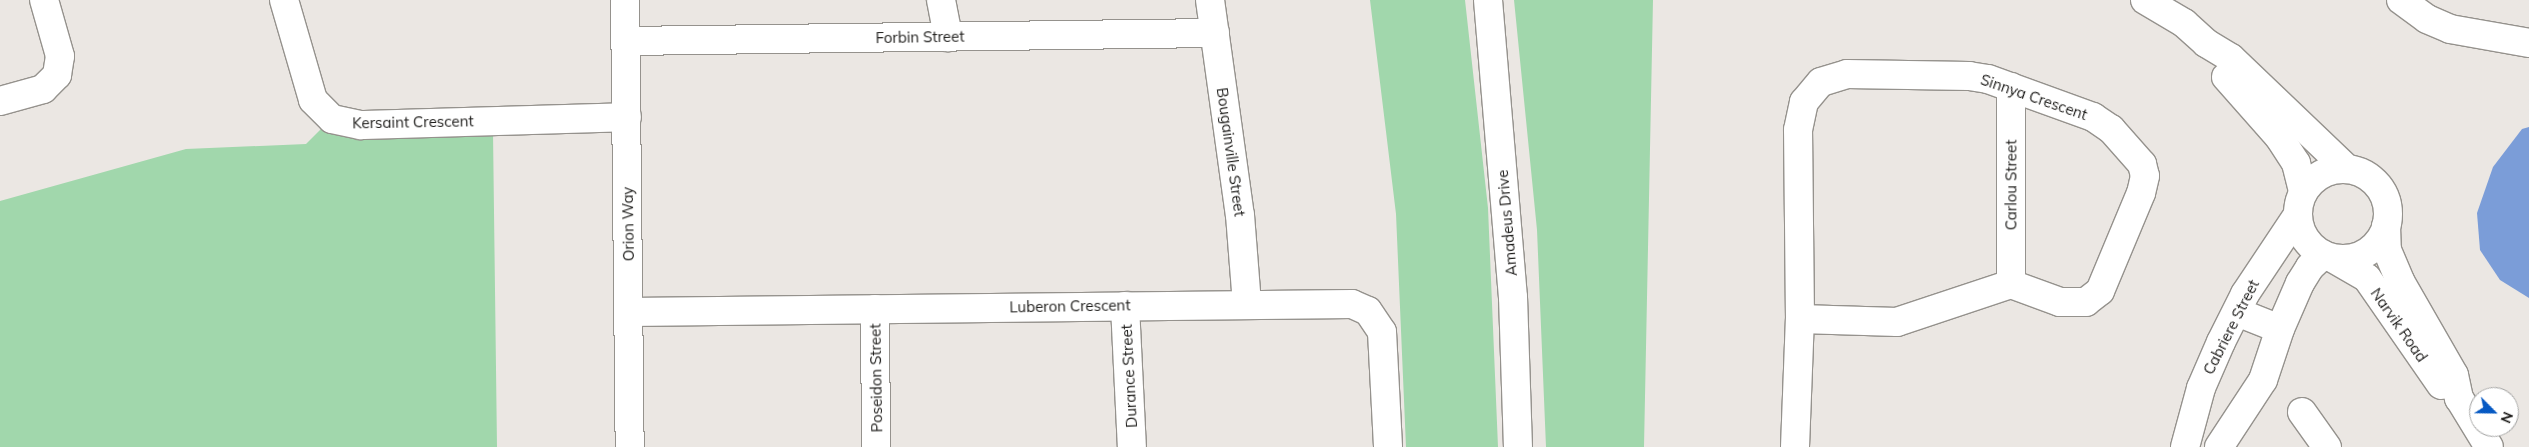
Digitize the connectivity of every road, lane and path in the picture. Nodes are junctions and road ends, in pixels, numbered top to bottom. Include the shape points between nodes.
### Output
1 (44, 0) edge
2 (284, 0) edge
3 (625, 0) edge
4 (941, 0) edge
5 (1210, 0) edge
6 (1488, 0) edge
7 (2145, 0) edge
8 (2401, 0) edge
9 (1215, 33) junction
10 (948, 37) junction
11 (626, 41) junction
12 (2529, 42) edge
13 (2206, 43) junction
14 (2011, 87) junction
15 (0, 101) edge
16 (627, 117) junction
17 (2346, 168) junction
18 (2300, 204) junction
19 (2386, 226) junction
20 (2328, 257) junction
21 (2011, 284) junction
22 (1247, 304) junction
23 (1125, 306) junction
24 (875, 309) junction
25 (629, 312) junction
26 (2237, 312) junction
27 (1800, 319) junction
28 (2280, 329) junction
29 (2458, 398) junction
30 (2302, 412) dead end
31 (630, 447) edge
32 (876, 447) edge
33 (1132, 447) edge
34 (1388, 447) edge
35 (1518, 447) edge
36 (1795, 447) edge
37 (2185, 447) edge
38 (2219, 447) edge
39 (2327, 447) edge
40 (2489, 447) edge

1 - 15 street via 60,56 57,75 43,89
2 - 16 street, Kersaint Crescent via 308,86 320,110 332,119 361,124
3 - 11 street, Orion Way
4 - 10 street
5 - 9 street, Bougainville Street
6 - 35 street, Amadeus Drive via 1513,297
7 - 13 street via 2184,24
8 - 12 street via 2427,19 2450,29
9 - 10 street, Forbin Street
9 - 22 street, Bougainville Street via 1240,215
10 - 11 street, Forbin Street
11 - 16 street, Orion Way
13 - 17 street via 2230,58
13 - 18 street via 2219,69 2279,137 2296,162
14 - 21 street, Carlou Street
14 - 21 street, Sinnya Crescent via 2088,114 2106,125 2133,150 2145,176 2142,193 2096,295 2086,302 2072,304
14 - 27 street, Sinnya Crescent via 1969,76 1846,74 1814,87 1802,107 1798,130
16 - 25 street, Orion Way
17 - 18 street via 2318,176
17 - 19 street via 2367,175 2382,190 2387,204
18 - 20 street via 2305,239
18 - 26 street, Cabriere Street
19 - 20 street via 2380,240 2363,255
19 - 29 street, Narvik Road via 2391,261 2454,375
20 - 28 street via 2310,266
20 - 29 street, Narvik Road via 2367,278 2441,385
21 - 27 street via 1897,322
22 - 23 street, Luberon Crescent
22 - 34 street, Luberon Crescent via 1343,302 1368,311 1379,324 1384,340
23 - 24 street, Luberon Crescent
23 - 33 street, Durance Street
24 - 25 street, Luberon Crescent
24 - 32 street, Poseidon Street
25 - 31 street, Orion Way
26 - 28 street
26 - 37 street, Cabriere Street via 2201,388
27 - 36 street, Sinnya Crescent
28 - 38 street via 2263,380
29 - 40 street, Narvik Road
30 - 39 street

